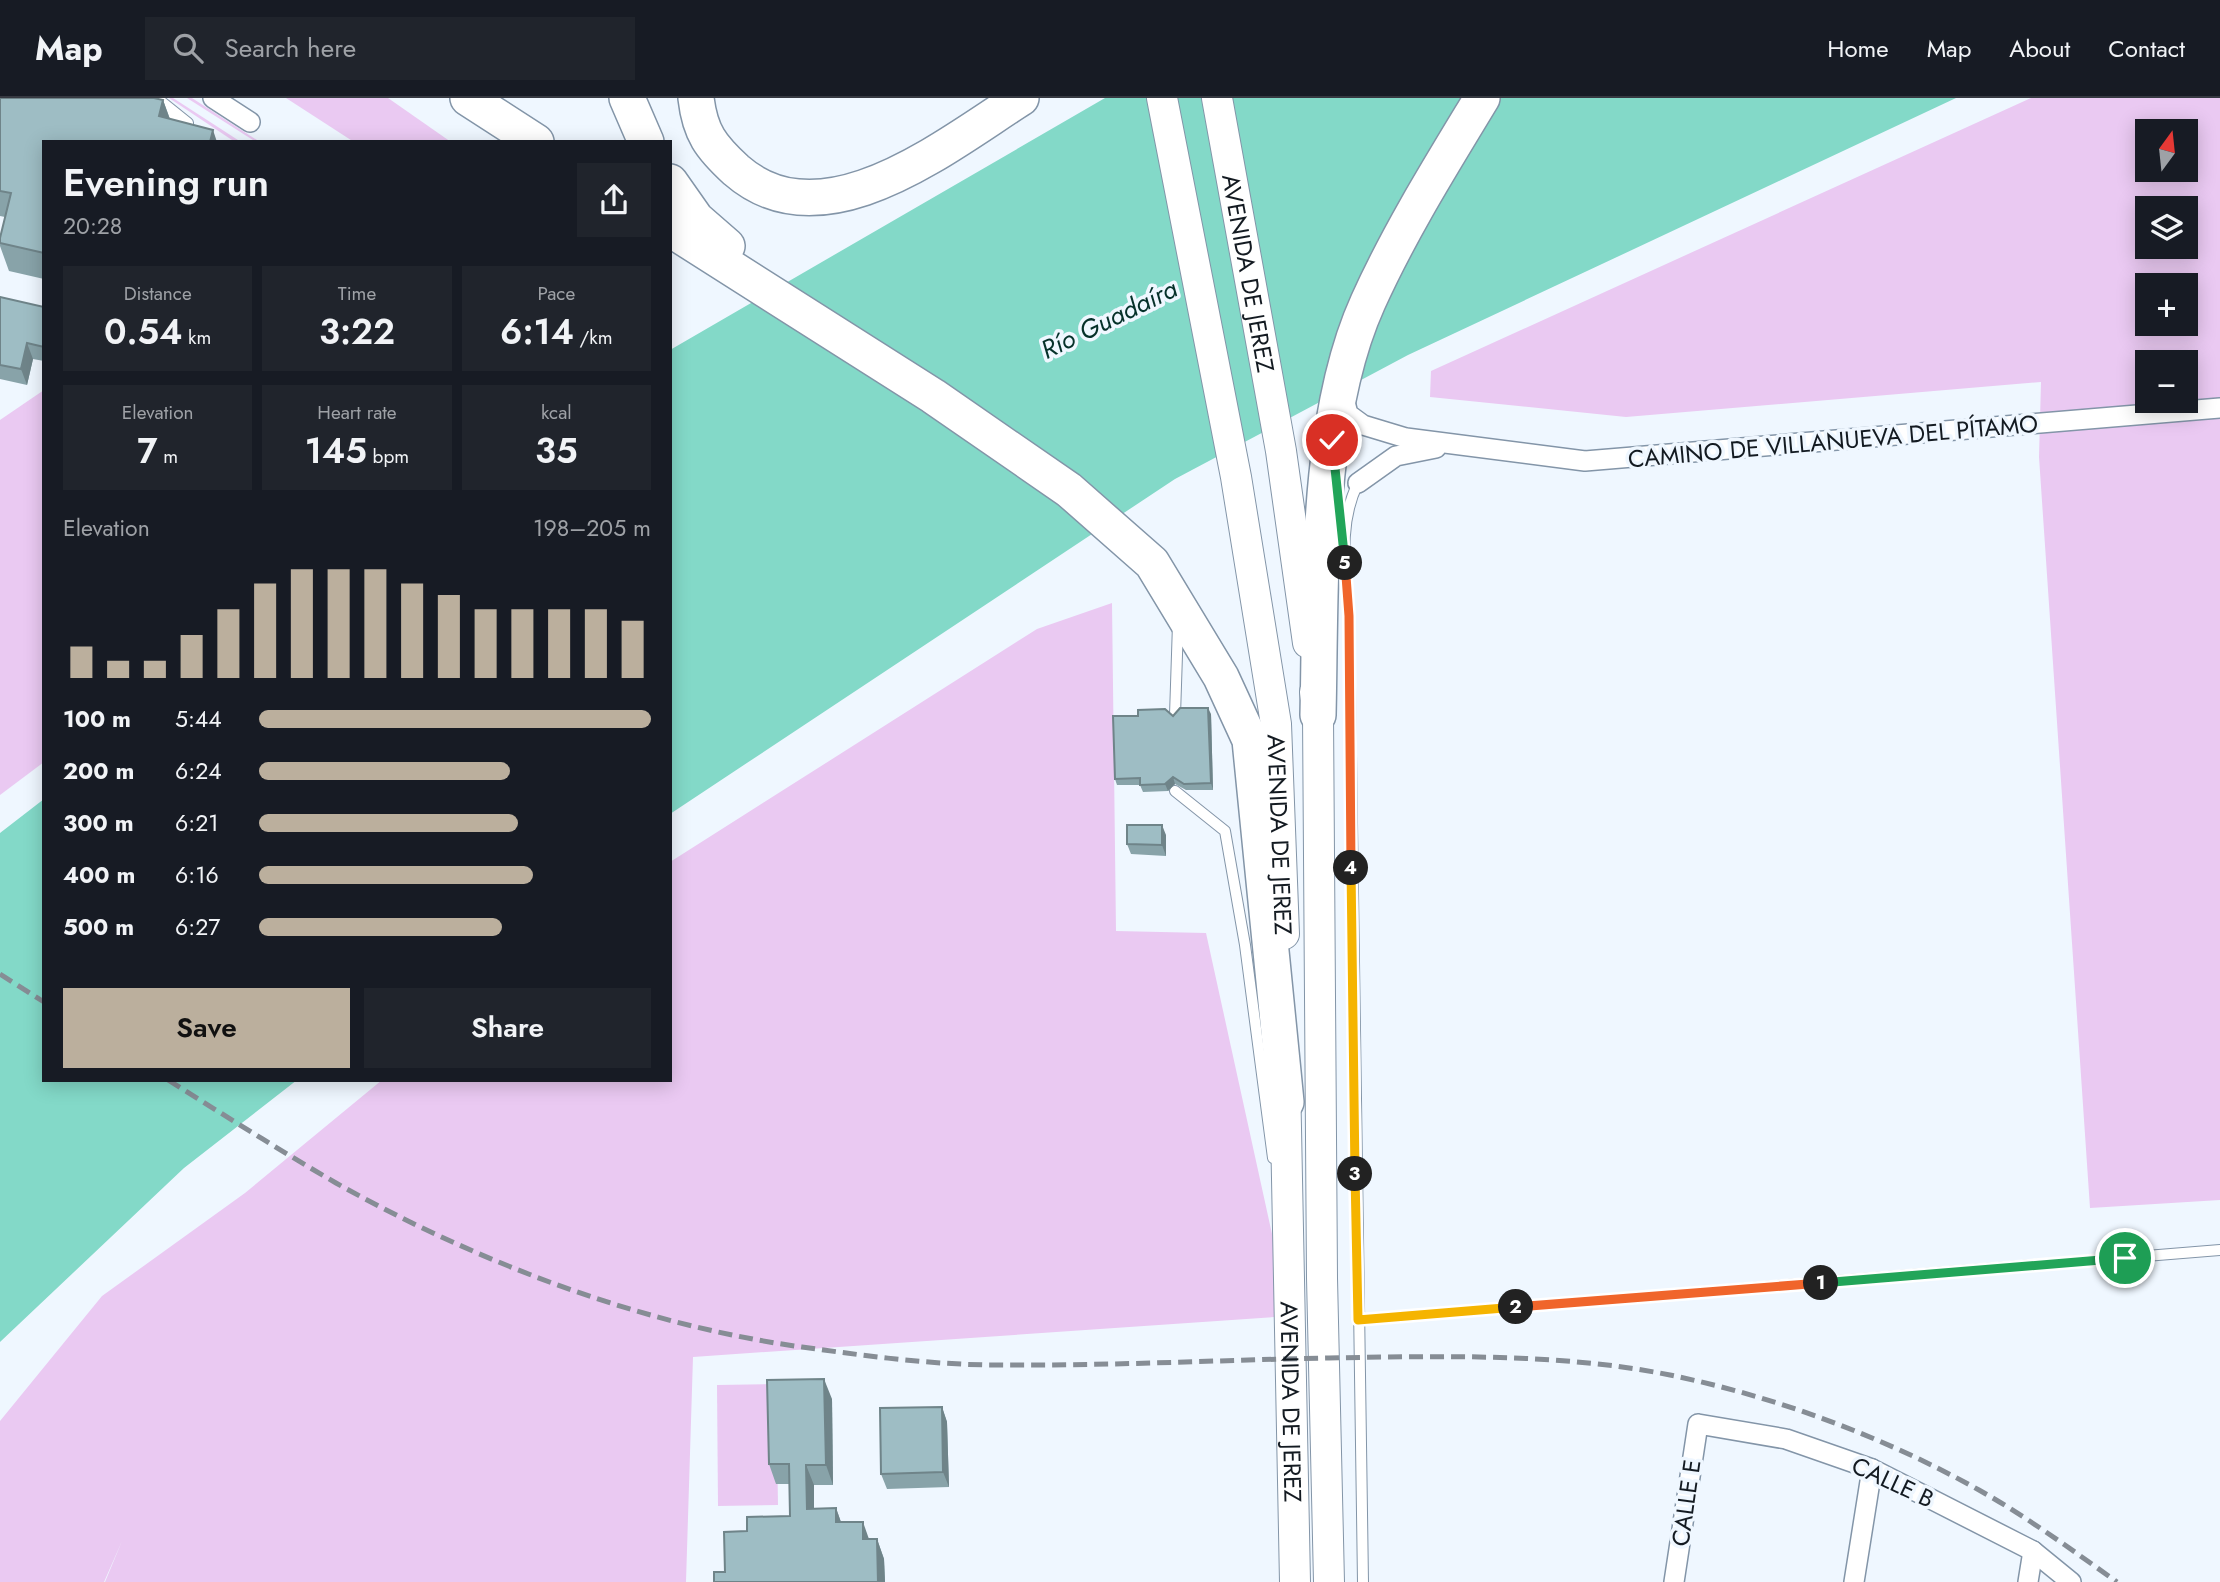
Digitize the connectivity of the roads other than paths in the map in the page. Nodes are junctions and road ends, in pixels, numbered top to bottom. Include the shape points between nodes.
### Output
1 (138, 98) edge
2 (158, 98) edge
3 (213, 98) edge
4 (468, 98) edge
5 (627, 98) edge
6 (696, 98) edge
7 (1021, 98) edge
8 (1162, 98) edge
9 (1217, 98) edge
10 (1482, 98) edge
11 (250, 122) dead end
12 (533, 140) edge
13 (645, 140) edge
14 (672, 185) edge
15 (672, 230) edge
16 (787, 300) junction
17 (1342, 389) junction
18 (2220, 408) edge
19 (1332, 440) junction
20 (1447, 445) junction
21 (1357, 483) joint
22 (1337, 490) dead end
23 (1338, 502) dead end
24 (1343, 526) junction
25 (1179, 603) junction
26 (1175, 715) edge
27 (1318, 715) junction
28 (1175, 791) dead end
29 (1286, 1102) junction
30 (2220, 1250) edge
31 (1289, 1279) junction
32 (1358, 1320) junction
33 (1698, 1424) joint
34 (1872, 1469) junction
35 (2033, 1551) junction
36 (1294, 1582) edge
37 (1329, 1582) edge
38 (1363, 1582) edge
39 (1674, 1582) edge
40 (1854, 1582) edge
41 (2028, 1582) edge
42 (2071, 1582) edge

1 - 2 lane via 195,129
3 - 11 street
4 - 12 highway
5 - 13 highway
6 - 7 highway via 698,118 712,149 746,178 791,197 849,194 900,173
8 - 29 main road, AVENIDA DE JEREZ via 1236,477 1276,724
9 - 27 main road, AVENIDA DE JEREZ via 1281,451
10 - 17 highway via 1368,303
14 - 16 highway via 696,219
15 - 16 highway
16 - 25 highway via 1069,490 1152,563
17 - 19 highway
17 - 20 street, CAMINO DE VILLANUEVA DEL PÍTAMO via 1348,415 1363,425
18 - 20 street, CAMINO DE VILLANUEVA DEL PÍTAMO via 1585,461
19 - 22 lane
19 - 27 highway via 1323,524
20 - 21 street via 1396,456
21 - 24 lane
23 - 24 lane
24 - 32 lane via 1349,616
25 - 26 lane
25 - 29 highway via 1250,740
27 - 37 main road, AVENIDA DE JEREZ
28 - 31 lane via 1225,831 1245,945
29 - 31 main road, AVENIDA DE JEREZ
30 - 32 lane
31 - 36 main road, AVENIDA DE JEREZ
32 - 38 lane
33 - 34 street, CALLE B via 1786,1439
33 - 39 street, CALLE E
34 - 35 street, CALLE B
34 - 40 street
35 - 41 street
35 - 42 street, CALLE B

